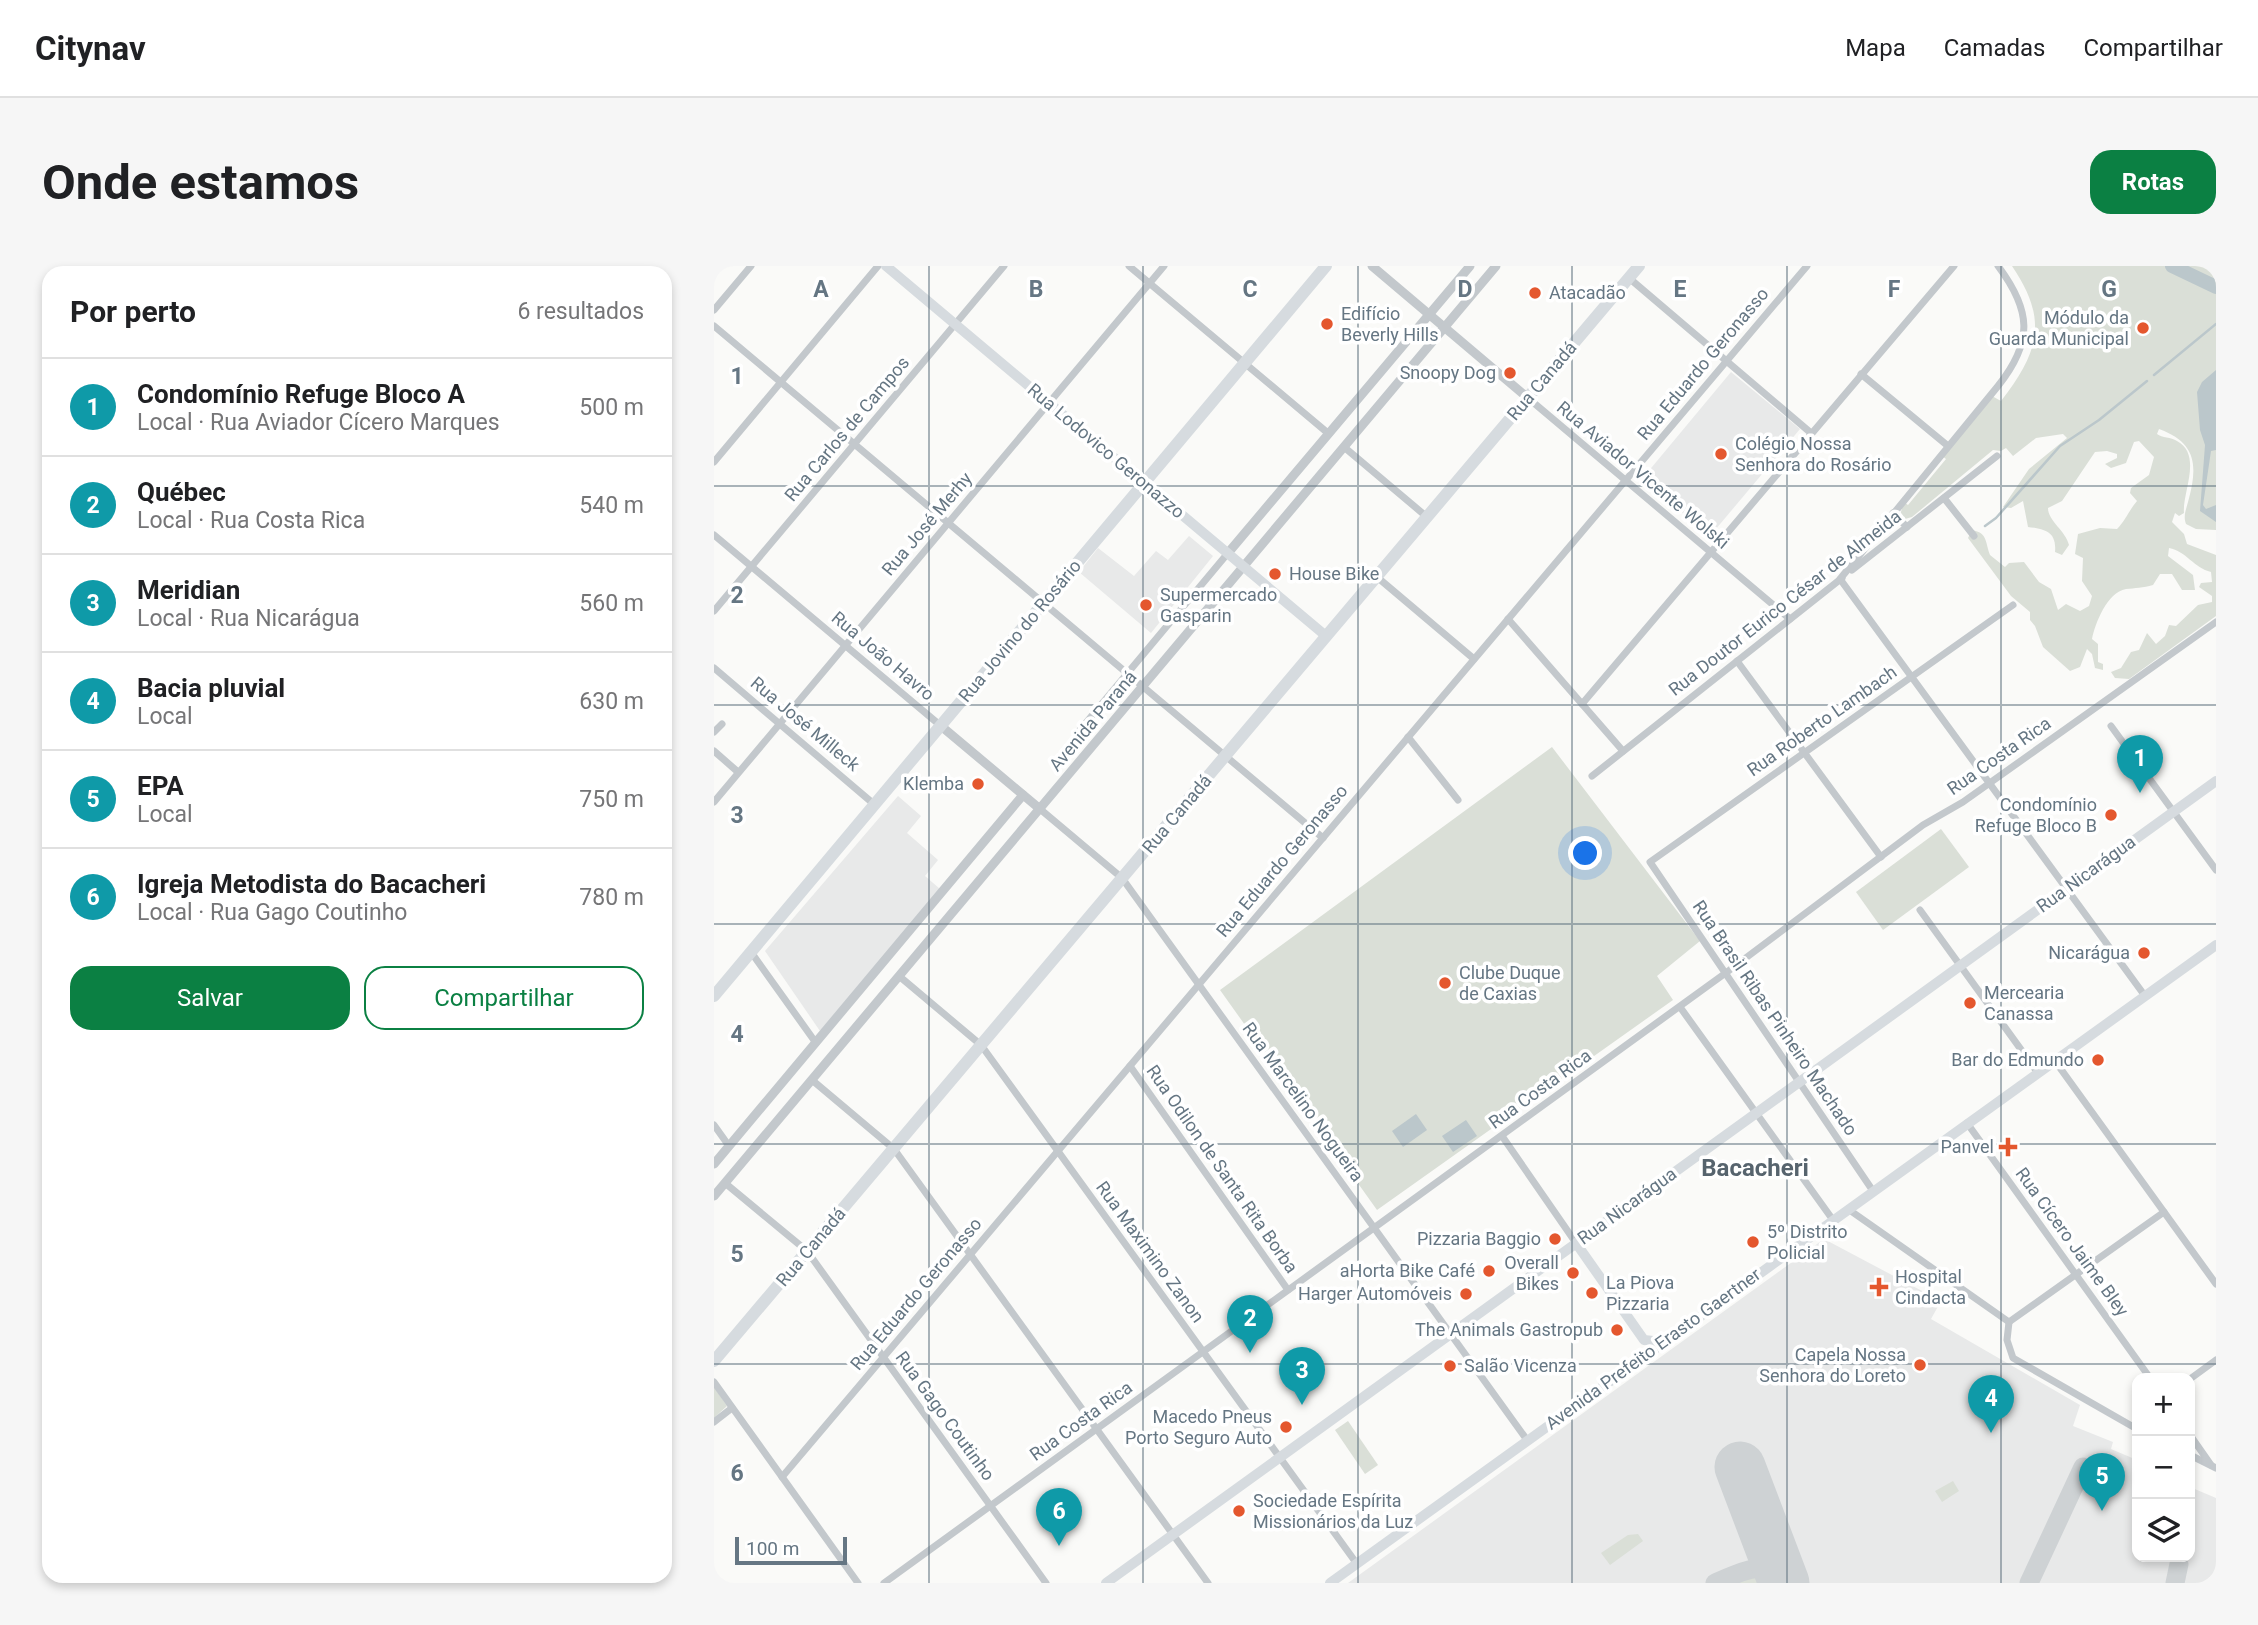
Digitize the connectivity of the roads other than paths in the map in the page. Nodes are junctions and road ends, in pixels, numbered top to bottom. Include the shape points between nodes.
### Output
1 (751, 266) edge
2 (878, 266) edge
3 (886, 266) edge
4 (1004, 266) edge
5 (1129, 266) edge
6 (1164, 266) edge
7 (1326, 266) edge
8 (1372, 266) edge
9 (1470, 266) edge
10 (1496, 266) edge
11 (1639, 266) edge
12 (1807, 266) edge
13 (1954, 266) edge
14 (1998, 266) edge
15 (1629, 278) junction
16 (1150, 283) junction
17 (714, 310) edge
18 (1429, 314) junction
19 (955, 324) junction
20 (714, 326) edge
21 (1444, 327) junction
22 (1727, 361) junction
23 (1245, 363) junction
24 (1861, 374) junction
25 (781, 382) junction
26 (1528, 398) junction
27 (1049, 403) junction
28 (1811, 433) junction
29 (1329, 434) junction
30 (855, 444) junction
31 (1948, 446) junction
32 (1344, 447) junction
33 (1997, 456) dead end
34 (714, 462) edge
35 (1626, 480) junction
36 (1144, 483) junction
37 (1944, 498) junction
38 (1893, 513) junction
39 (1427, 517) junction
40 (948, 523) junction
41 (1907, 527) junction
42 (714, 535) edge
43 (1974, 536) dead end
44 (1711, 552) junction
45 (1228, 553) junction
46 (1244, 566) junction
47 (751, 567) junction
48 (1377, 577) junction
49 (1840, 579) junction
50 (1044, 603) junction
51 (2013, 605) dead end
52 (714, 611) edge
53 (1508, 619) junction
54 (1790, 619) junction
55 (2216, 622) edge
56 (1326, 636) junction
57 (846, 645) junction
58 (1474, 660) junction
59 (1737, 661) junction
60 (714, 668) edge
61 (1127, 673) junction
62 (1912, 678) junction
63 (1143, 687) junction
64 (1582, 704) junction
65 (722, 724) dead end
66 (780, 724) junction
67 (941, 726) junction
68 (2110, 726) dead end
69 (1080, 730) dead end
70 (714, 732) edge
71 (1408, 737) junction
72 (714, 751) edge
73 (1623, 751) junction
74 (1806, 754) junction
75 (1225, 756) junction
76 (738, 772) junction
77 (1592, 776) dead end
78 (2216, 781) edge
79 (1990, 783) junction
80 (1023, 795) junction
81 (1458, 800) dead end
82 (714, 802) edge
83 (1032, 802) joint
84 (875, 804) junction
85 (1040, 809) junction
86 (2173, 811) junction
87 (1323, 838) junction
88 (1881, 857) junction
89 (1650, 862) joint
90 (2216, 870) edge
91 (1122, 878) junction
92 (2067, 889) junction
93 (1920, 910) dead end
94 (2216, 945) edge
95 (751, 952) junction
96 (1960, 966) junction
97 (1727, 972) junction
98 (899, 976) junction
99 (1199, 984) junction
100 (714, 996) edge
101 (2145, 996) junction
102 (1680, 1007) junction
103 (816, 1043) junction
104 (981, 1045) junction
105 (2055, 1060) junction
106 (1130, 1066) junction
107 (2038, 1073) junction
108 (812, 1080) junction
109 (1800, 1081) junction
110 (1756, 1113) junction
111 (1968, 1124) junction
112 (714, 1125) edge
113 (1502, 1136) junction
114 (729, 1146) junction
115 (894, 1149) junction
116 (1058, 1150) junction
117 (714, 1164) edge
118 (725, 1183) junction
119 (1873, 1191) junction
120 (714, 1196) edge
121 (1848, 1209) junction
122 (2164, 1212) junction
123 (1833, 1220) junction
124 (1374, 1228) junction
125 (1576, 1243) junction
126 (807, 1251) junction
127 (971, 1254) junction
128 (2076, 1275) junction
129 (2216, 1283) edge
130 (1288, 1290) junction
131 (2009, 1322) junction
132 (1450, 1334) junction
133 (1644, 1340) junction
134 (1664, 1342) junction
135 (1203, 1352) junction
136 (883, 1357) junction
137 (1639, 1360) junction
138 (2216, 1360) edge
139 (714, 1361) edge
140 (2146, 1373) edge
141 (2195, 1375) edge
142 (714, 1382) edge
143 (732, 1408) junction
144 (714, 1422) edge
145 (2132, 1426) edge
146 (1097, 1429) junction
147 (2191, 1436) edge
148 (1527, 1440) junction
149 (1280, 1457) junction
150 (2195, 1457) edge
151 (2213, 1466) edge
152 (782, 1477) junction
153 (990, 1506) junction
154 (1173, 1534) junction
155 (1357, 1564) junction
156 (858, 1583) edge
157 (884, 1583) edge
158 (1046, 1583) edge
159 (1106, 1583) edge
160 (1208, 1583) edge
161 (1330, 1583) edge

1 - 17 street
2 - 25 street
3 - 19 main road, Rua Lodovico Geronazzo
4 - 19 street, Rua Carlos de Campos
5 - 16 street
6 - 16 street, Rua José Merhy
7 - 23 main road, Rua Jovino do Rosário
8 - 18 street, Rua Aviador Vicente Wolski
9 - 18 street, Avenida Paraná
10 - 21 street, Avenida Paraná
11 - 15 main road, Rua Canadá
12 - 22 street, Rua Eduardo Geronasso
13 - 24 street
14 - 31 street via 2025,313 2023,332 2006,374
15 - 22 street
15 - 26 main road, Rua Canadá
16 - 23 street
16 - 27 street, Rua José Merhy
18 - 21 street, Rua Aviador Vicente Wolski
18 - 29 street, Avenida Paraná
19 - 27 main road, Rua Lodovico Geronazzo
19 - 30 street, Rua Carlos de Campos
20 - 25 street
21 - 26 street, Rua Aviador Vicente Wolski
21 - 32 street, Avenida Paraná
22 - 28 street
22 - 35 street, Rua Eduardo Geronasso
23 - 29 street
23 - 36 main road, Rua Jovino do Rosário
24 - 28 street
24 - 31 street
25 - 30 street
25 - 34 street
26 - 35 street, Rua Aviador Vicente Wolski
26 - 39 main road, Rua Canadá
27 - 36 main road, Rua Lodovico Geronazzo
27 - 40 street, Rua José Merhy
28 - 44 street
29 - 45 street, Avenida Paraná
30 - 40 street
30 - 47 street, Rua Carlos de Campos
31 - 38 street
32 - 39 street
32 - 46 street, Avenida Paraná
33 - 37 street, Rua Doutor Eurico César de Almeida
35 - 44 street, Rua Aviador Vicente Wolski
35 - 53 street, Rua Eduardo Geronasso
36 - 45 main road, Rua Lodovico Geronazzo
36 - 50 main road, Rua Jovino do Rosário
37 - 41 street, Rua Doutor Eurico César de Almeida
37 - 43 street
38 - 41 street
38 - 49 street
39 - 48 main road, Rua Canadá
40 - 50 street
40 - 57 street, Rua José Merhy
41 - 49 street, Rua Doutor Eurico César de Almeida
42 - 47 street, Rua João Havro
44 - 54 street, Rua Aviador Vicente Wolski
44 - 64 street
45 - 46 main road, Rua Lodovico Geronazzo
45 - 61 street, Avenida Paraná
46 - 56 main road, Rua Lodovico Geronazzo
46 - 63 street, Avenida Paraná
47 - 52 street, Rua Carlos de Campos
47 - 57 street, Rua João Havro
48 - 56 main road, Rua Canadá
48 - 58 street
49 - 54 street, Rua Doutor Eurico César de Almeida
49 - 62 street
50 - 61 street
50 - 67 main road, Rua Jovino do Rosário
51 - 62 street, Rua Roberto Lambach
53 - 58 street, Rua Eduardo Geronasso
53 - 64 street
54 - 59 street, Rua Doutor Eurico César de Almeida
55 - 79 street, Rua Costa Rica
56 - 75 main road, Rua Canadá
57 - 66 street, Rua José Merhy
57 - 67 street, Rua João Havro
58 - 71 street, Rua Eduardo Geronasso
59 - 73 street, Rua Doutor Eurico César de Almeida
59 - 74 street
60 - 66 street, Rua José Milleck
61 - 63 street
61 - 69 street, Avenida Paraná
62 - 74 street, Rua Roberto Lambach
62 - 79 street
63 - 75 street
63 - 85 street, Avenida Paraná
64 - 73 street
65 - 70 street
66 - 76 street, Rua José Merhy
66 - 84 street, Rua José Milleck
67 - 80 street, Rua João Havro
67 - 84 main road, Rua Jovino do Rosário
68 - 86 street
71 - 81 street
71 - 87 street, Rua Eduardo Geronasso
72 - 76 street
73 - 77 street, Rua Doutor Eurico César de Almeida
74 - 88 street
74 - 89 street, Rua Roberto Lambach
75 - 87 street
75 - 91 main road, Rua Canadá
76 - 82 street, Rua José Merhy
78 - 86 main road, Rua Nicarágua
79 - 88 street, Rua Costa Rica
79 - 92 street
80 - 83 street, Rua João Havro
80 - 103 street
83 - 85 street, Rua Marcelino Nogueira
84 - 95 main road, Rua Jovino do Rosário
85 - 91 street, Rua Marcelino Nogueira
85 - 98 street, Avenida Paraná
86 - 90 street
86 - 92 main road, Rua Nicarágua
87 - 99 street, Rua Eduardo Geronasso
88 - 97 street, Rua Costa Rica
89 - 97 street, Rua Brasil Ribas Pinheiro Machado
91 - 99 street, Rua Marcelino Nogueira
91 - 104 main road, Rua Canadá
92 - 96 main road, Rua Nicarágua
92 - 101 street
93 - 96 street
94 - 101 main road, Avenida Prefeito Erasto Gaertner
95 - 100 main road, Rua Jovino do Rosário
95 - 103 street
96 - 107 street
96 - 109 main road, Rua Nicarágua
97 - 102 street, Rua Costa Rica
97 - 109 street, Rua Brasil Ribas Pinheiro Machado
98 - 104 street, Rua Maximino Zanon
98 - 108 street, Avenida Paraná
99 - 106 street, Rua Eduardo Geronasso
99 - 124 street, Rua Marcelino Nogueira
101 - 105 main road, Avenida Prefeito Erasto Gaertner
102 - 110 street
102 - 113 street, Rua Costa Rica
103 - 114 street
104 - 115 main road, Rua Canadá
104 - 116 street, Rua Maximino Zanon
105 - 107 main road, Avenida Prefeito Erasto Gaertner
105 - 122 street
106 - 116 street, Rua Eduardo Geronasso
106 - 130 street, Rua Odilon de Santa Rita Borba
107 - 111 main road, Avenida Prefeito Erasto Gaertner
108 - 115 street
108 - 118 street, Avenida Paraná
109 - 110 main road, Rua Nicarágua
109 - 119 street, Rua Brasil Ribas Pinheiro Machado
110 - 123 street
110 - 125 main road, Rua Nicarágua
111 - 119 main road, Avenida Prefeito Erasto Gaertner
111 - 128 street, Rua Cícero Jaime Bley
112 - 114 street
113 - 124 street, Rua Costa Rica
113 - 125 street
114 - 117 street
115 - 126 main road, Rua Canadá
115 - 127 street
116 - 127 street, Rua Eduardo Geronasso
116 - 135 street, Rua Maximino Zanon
118 - 120 street, Avenida Paraná
118 - 126 street, Rua Gago Coutinho
119 - 121 main road, Avenida Prefeito Erasto Gaertner
121 - 123 main road, Avenida Prefeito Erasto Gaertner
121 - 131 street
122 - 128 street
122 - 129 street
123 - 134 main road, Avenida Prefeito Erasto Gaertner
124 - 130 street, Rua Costa Rica
124 - 132 street, Rua Marcelino Nogueira
125 - 132 main road, Rua Nicarágua
125 - 133 main road
126 - 136 street, Rua Gago Coutinho
126 - 139 main road, Rua Canadá
127 - 136 street, Rua Eduardo Geronasso
127 - 146 street
128 - 131 street
128 - 140 street, Rua Cícero Jaime Bley
130 - 135 street, Rua Costa Rica
131 - 145 street via 2008,1347 2013,1358
132 - 148 street, Rua Marcelino Nogueira
132 - 149 main road, Rua Nicarágua
133 - 134 main road
133 - 137 main road
134 - 137 main road, Avenida Prefeito Erasto Gaertner
135 - 146 street, Rua Costa Rica
135 - 149 street, Rua Maximino Zanon
136 - 152 street, Rua Eduardo Geronasso
136 - 153 street, Rua Gago Coutinho
137 - 148 main road, Avenida Prefeito Erasto Gaertner
138 - 141 street
142 - 143 street
143 - 144 street
143 - 152 street
146 - 153 street, Rua Costa Rica
146 - 154 street
147 - 151 street
148 - 155 main road, Avenida Prefeito Erasto Gaertner
149 - 154 main road, Rua Nicarágua
149 - 155 street, Rua Maximino Zanon
150 - 151 street
152 - 156 street
153 - 157 street, Rua Costa Rica
153 - 158 street, Rua Gago Coutinho
154 - 159 main road, Rua Nicarágua
154 - 160 street
155 - 161 main road, Avenida Prefeito Erasto Gaertner

